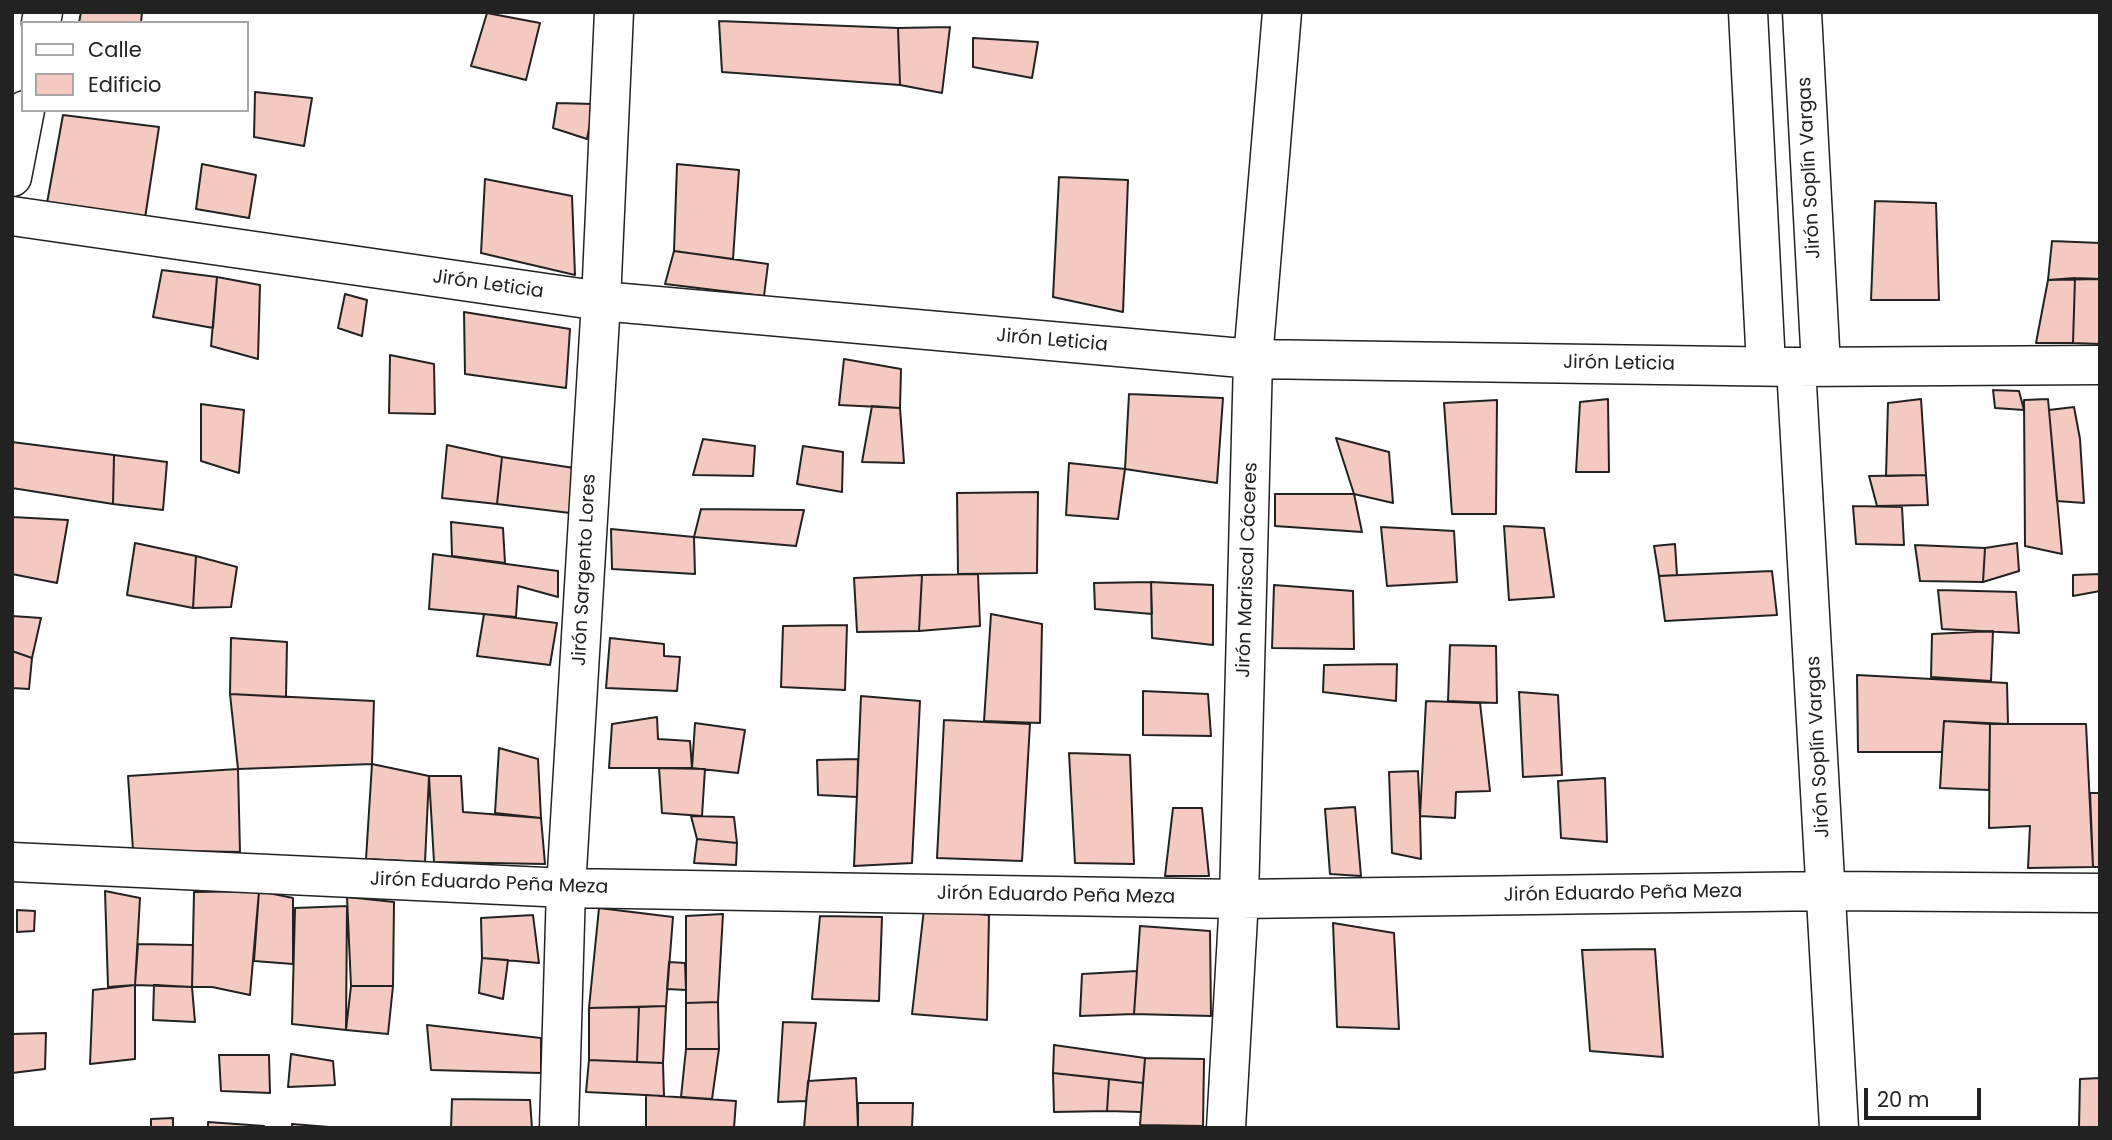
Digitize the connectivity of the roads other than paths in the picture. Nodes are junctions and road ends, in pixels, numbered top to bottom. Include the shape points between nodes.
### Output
1 (614, 12) edge
2 (1282, 12) edge
3 (1748, 12) edge
4 (1802, 12) edge
5 (25, 112) edge
6 (12, 177) edge
7 (12, 216) edge
8 (601, 301) junction
9 (1253, 359) junction
10 (2100, 365) edge
11 (1795, 366) junction
12 (12, 862) edge
13 (566, 888) junction
14 (1828, 891) junction
15 (2100, 893) edge
16 (1239, 899) junction
17 (559, 1128) edge
18 (1226, 1128) edge
19 (1839, 1128) edge

1 - 8 street, Jirón Sargento Lores
2 - 9 street, Jirón Mariscal Cáceres
3 - 11 street, Jirón Soplín Vargas
4 - 11 street, Jirón Soplín Vargas
5 - 6 street
7 - 8 street, Jirón Leticia
8 - 9 street, Jirón Leticia
8 - 13 street, Jirón Sargento Lores
9 - 11 street, Jirón Leticia
9 - 16 street, Jirón Mariscal Cáceres
10 - 11 street, Jirón Leticia
11 - 14 street, Jirón Soplín Vargas
12 - 13 street, Jirón Eduardo Peña Meza
13 - 16 street, Jirón Eduardo Peña Meza
13 - 17 street, Jirón Sargento Lores
14 - 15 street, Jirón Eduardo Peña Meza
14 - 16 street, Jirón Eduardo Peña Meza
14 - 19 street, Jirón Soplín Vargas
16 - 18 street, Jirón Mariscal Cáceres

